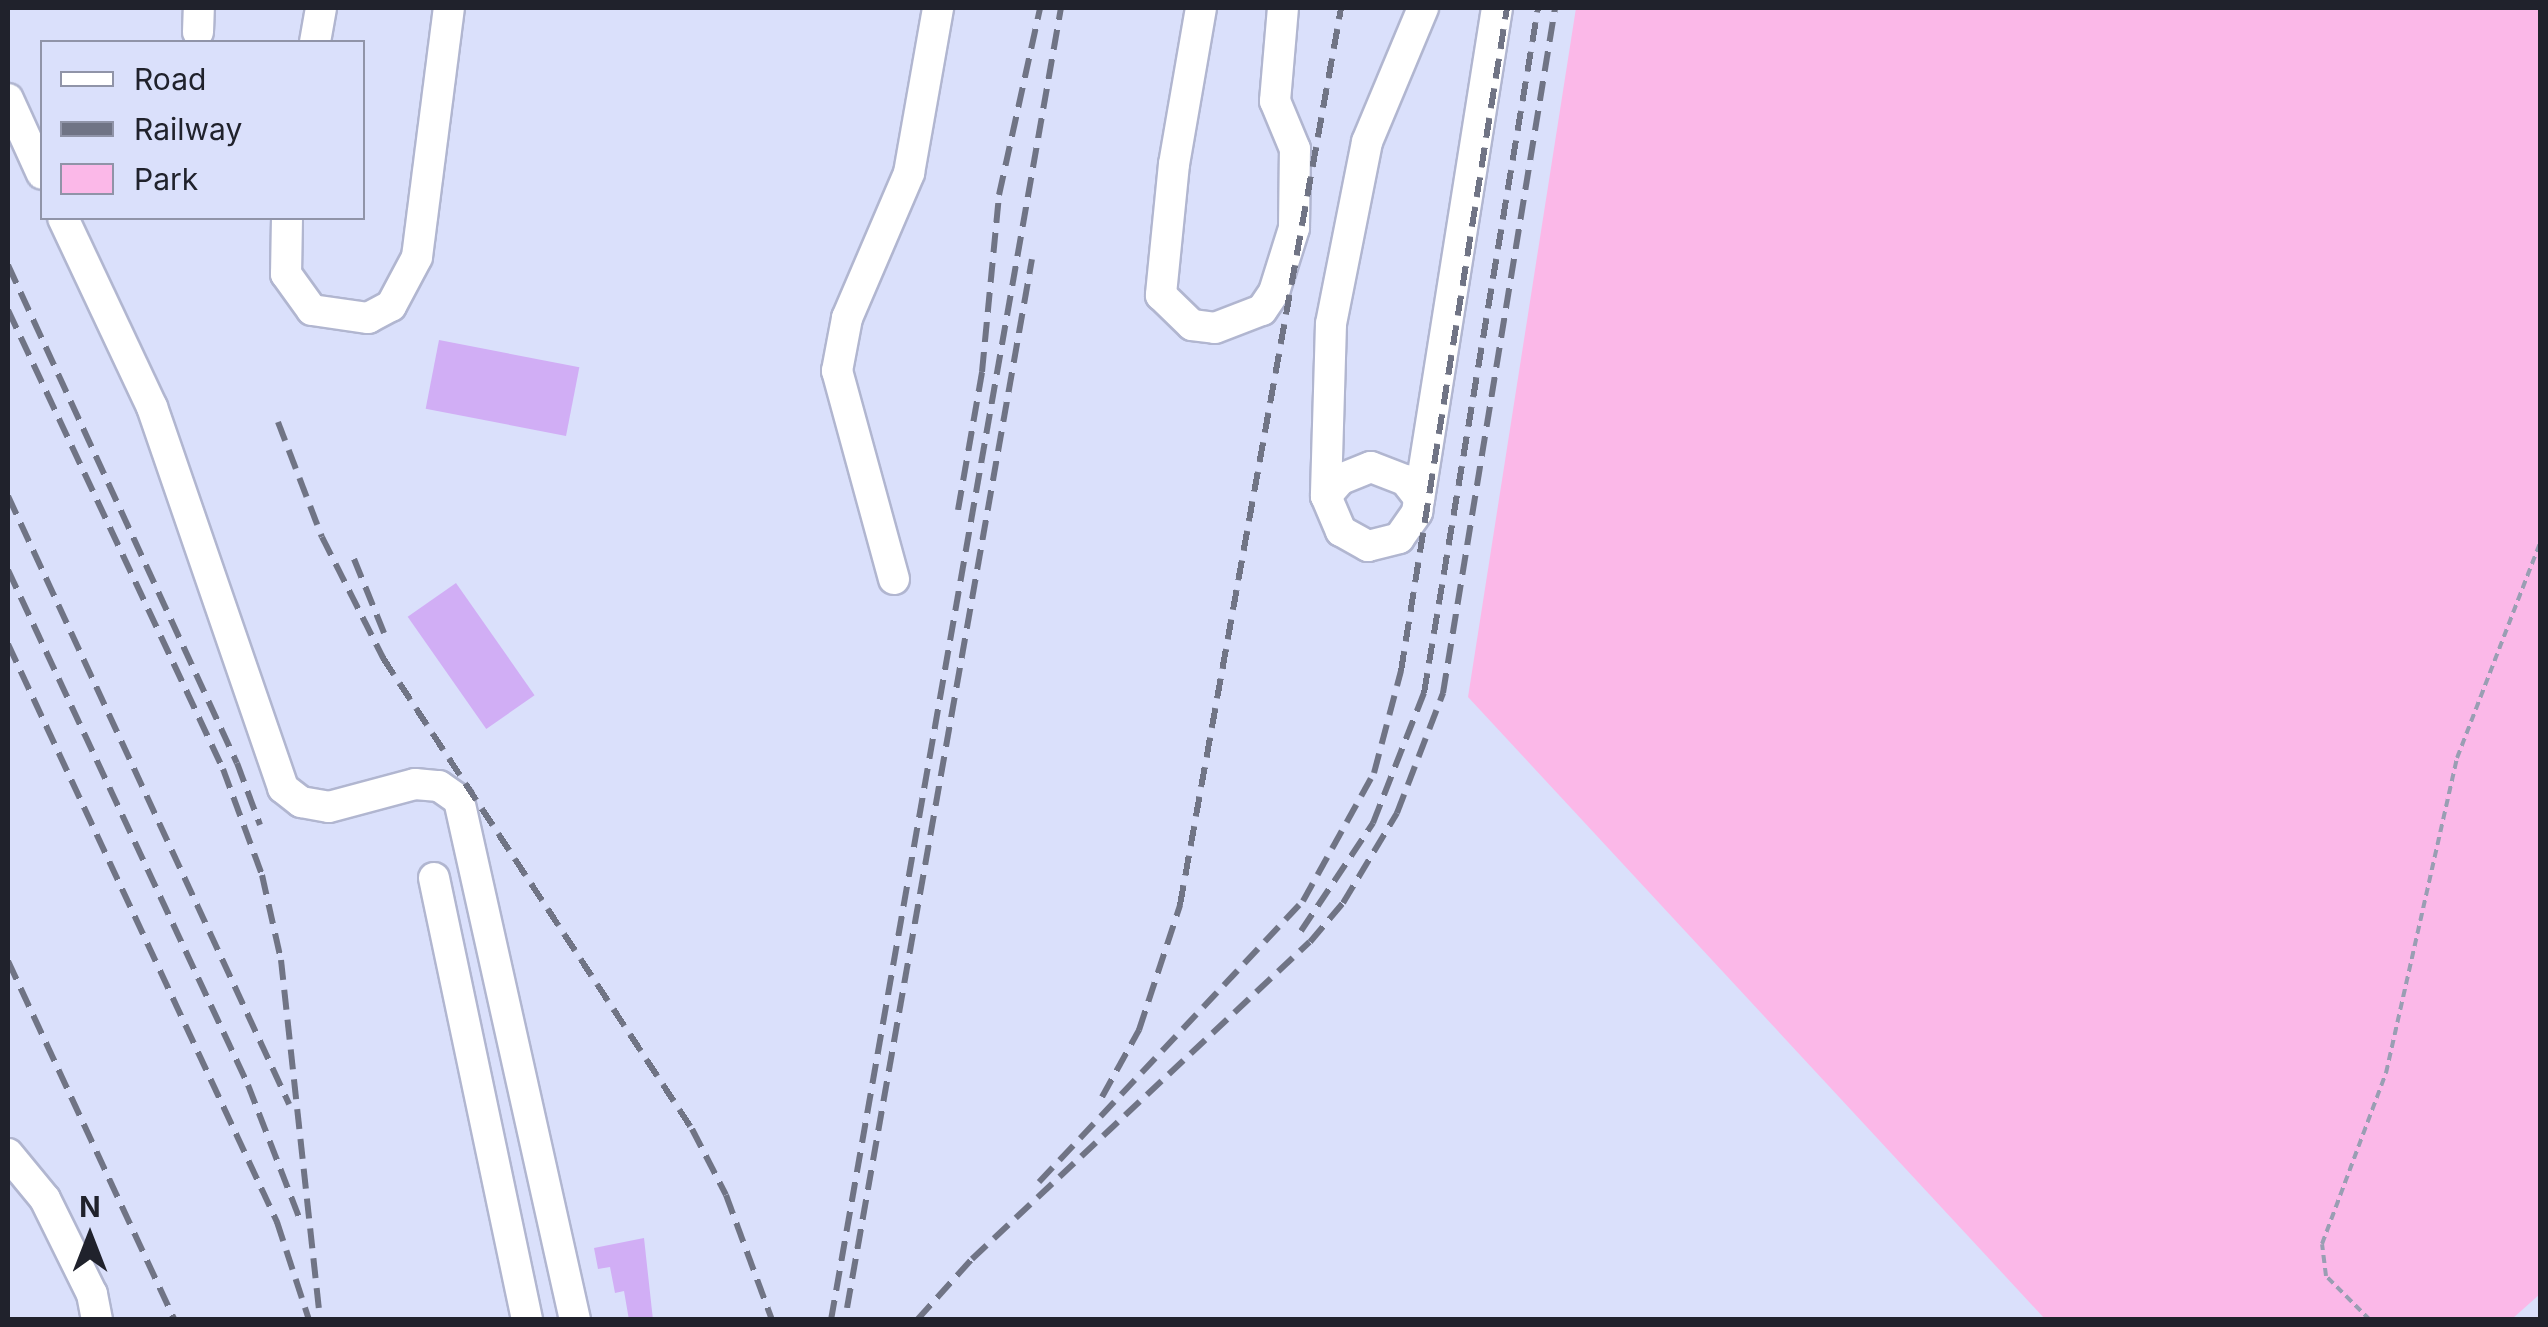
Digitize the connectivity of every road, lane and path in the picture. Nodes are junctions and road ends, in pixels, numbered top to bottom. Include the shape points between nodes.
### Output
1 (321, 8) edge
2 (448, 8) edge
3 (938, 8) edge
4 (1201, 8) edge
5 (1284, 8) edge
6 (1423, 8) edge
7 (1497, 8) edge
8 (316, 40) edge
9 (8, 99) edge
10 (40, 170) edge
11 (64, 220) edge
12 (286, 220) edge
13 (1326, 496) junction
14 (1419, 498) junction
15 (2540, 543) edge
16 (894, 579) dead end
17 (434, 878) dead end
18 (8, 1154) edge
19 (97, 1320) edge
20 (527, 1320) edge
21 (575, 1320) edge
22 (2370, 1320) edge

1 - 8 lane
2 - 12 lane via 417,257 391,306 368,318 312,310 286,274
3 - 16 lane via 908,173 848,318 838,360 840,400
4 - 5 lane via 1174,164 1161,294 1192,326 1215,328 1262,310 1294,228 1295,150 1275,101
6 - 13 lane via 1368,142 1334,306
7 - 14 lane
9 - 10 lane
11 - 21 lane via 152,407 284,788 301,802 328,807 415,784 438,786 459,800
13 - 14 lane via 1341,479 1371,467 1405,480
13 - 14 lane via 1342,531 1368,546 1399,538
15 - 22 path via 2457,758 2386,1073 2322,1244 2326,1276
17 - 20 lane
18 - 19 lane via 45,1199 92,1294

